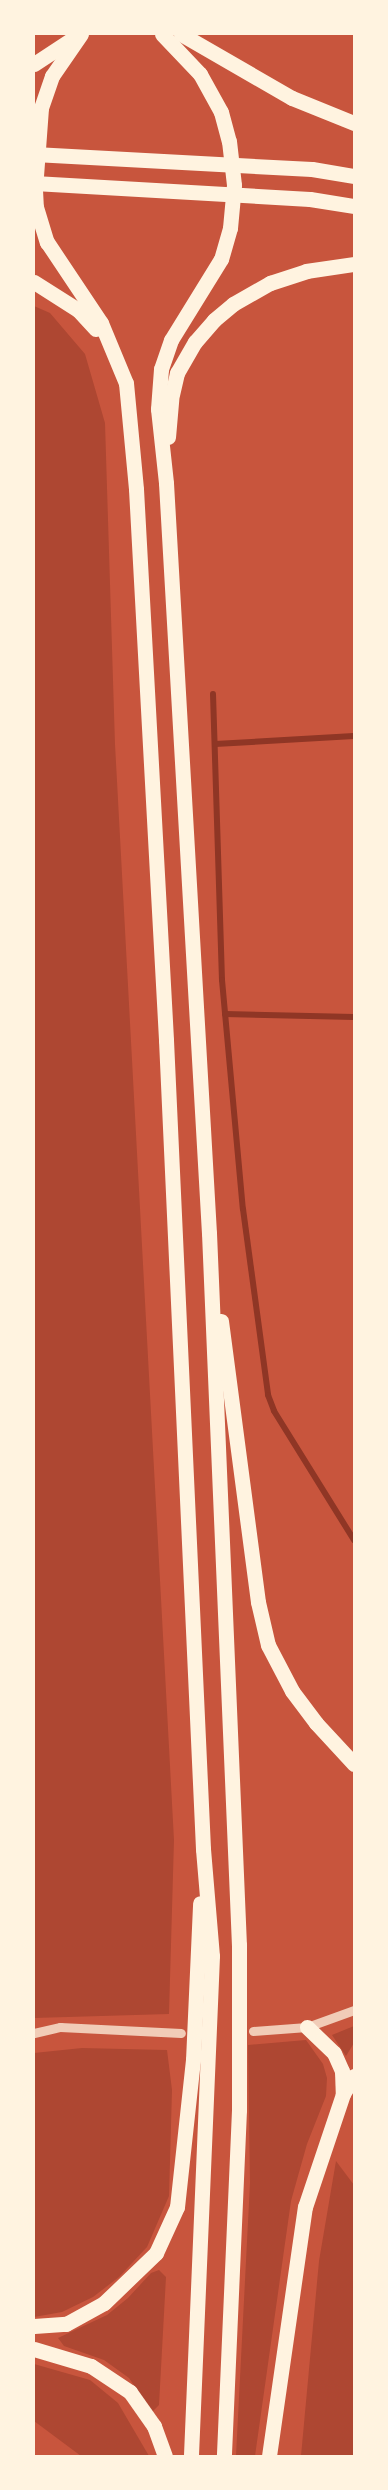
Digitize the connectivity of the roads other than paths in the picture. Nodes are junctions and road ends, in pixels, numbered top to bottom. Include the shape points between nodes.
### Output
1 (80, 34) edge
2 (162, 34) edge
3 (181, 34) edge
4 (34, 64) edge
5 (354, 123) edge
6 (34, 154) edge
7 (354, 176) edge
8 (34, 183) edge
9 (354, 206) edge
10 (354, 264) edge
11 (34, 282) edge
12 (116, 357) junction
13 (166, 483) junction
14 (209, 1233) junction
15 (354, 1764) edge
16 (204, 1956) junction
17 (354, 2010) edge
18 (307, 2027) junction
19 (253, 2031) dead end
20 (34, 2033) edge
21 (181, 2033) dead end
22 (354, 2076) edge
23 (343, 2094) junction
24 (34, 2326) edge
25 (34, 2349) edge
26 (165, 2456) edge
27 (191, 2456) edge
28 (224, 2456) edge
29 (269, 2456) edge

1 - 4 highway
1 - 12 highway via 52,76 41,108 35,164 36,207 57,261 101,323
2 - 13 highway via 188,59 217,104 229,141 234,185 230,228 221,259 171,340 161,369 158,409
3 - 5 highway via 292,98
6 - 7 highway via 312,169
8 - 9 highway via 310,199
10 - 13 highway via 306,271 270,283 233,304 202,333 184,358 173,385
11 - 12 highway via 78,310
12 - 16 highway via 126,383 136,489 166,1040 203,1849
13 - 14 highway
14 - 15 highway via 258,1602 268,1645 292,1691
14 - 28 highway via 239,1945 239,2110
16 - 24 highway via 176,2207 156,2253 104,2303 66,2324
16 - 27 highway via 209,2061
17 - 18 street
18 - 19 street
18 - 23 highway via 334,2053 342,2071
20 - 21 street via 60,2027
22 - 23 highway
23 - 29 highway via 305,2207
25 - 26 highway via 91,2366 130,2392 154,2426

